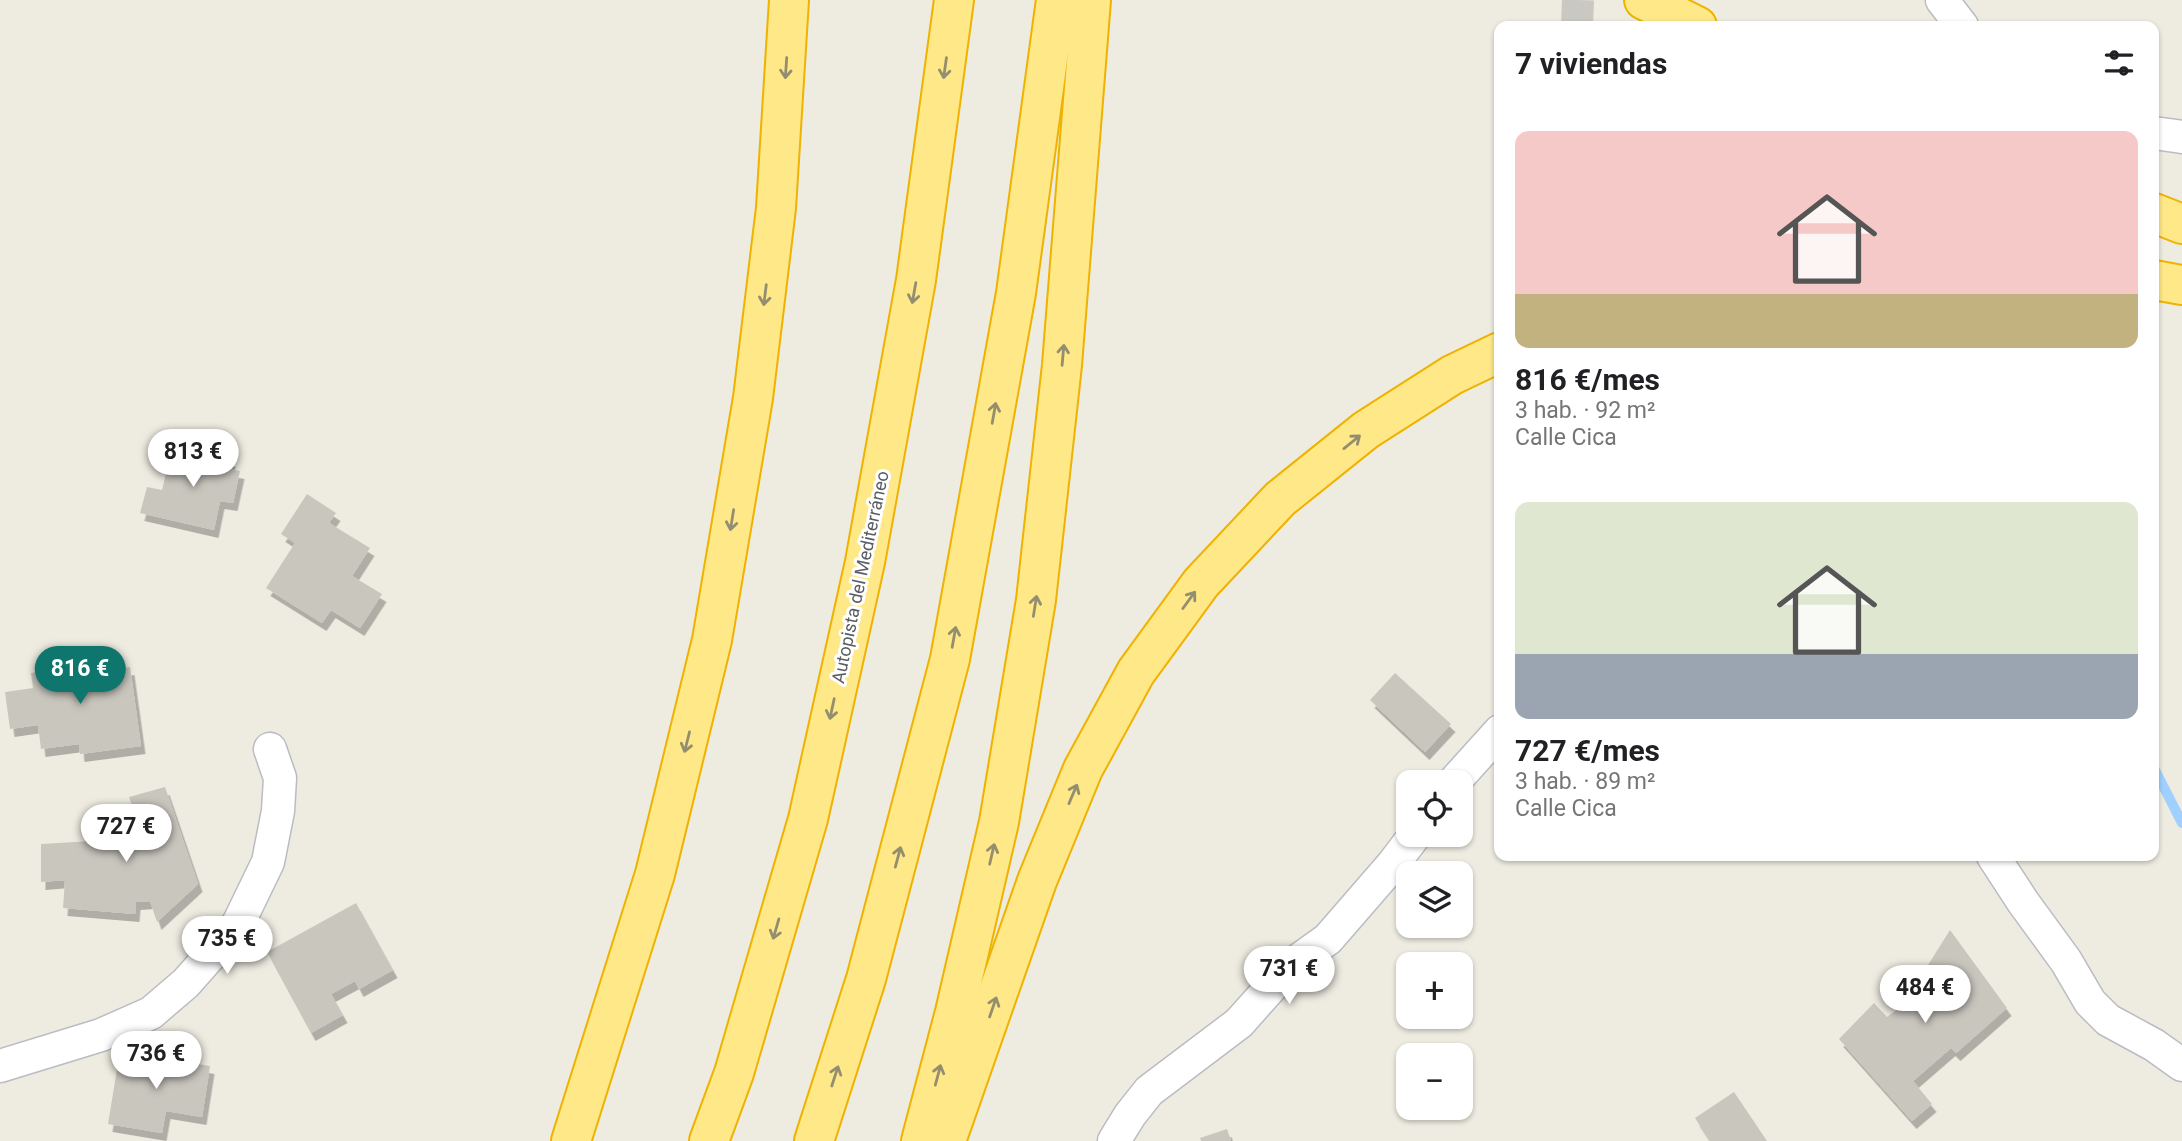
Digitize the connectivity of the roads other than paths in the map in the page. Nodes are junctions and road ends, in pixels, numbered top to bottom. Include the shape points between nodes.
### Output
1 (789, 0) edge
2 (954, 0) edge
3 (1056, 0) edge
4 (1091, 0) edge
5 (1644, 0) edge
6 (1942, 0) edge
7 (1688, 21) edge
8 (1958, 21) edge
9 (2159, 134) edge
10 (2182, 137) edge
11 (2159, 215) edge
12 (2182, 224) edge
13 (2159, 281) edge
14 (2182, 285) edge
15 (1494, 355) edge
16 (1494, 738) edge
17 (270, 749) dead end
18 (1465, 770) edge
19 (1406, 847) edge
20 (1996, 861) edge
21 (2182, 1065) edge
22 (0, 1066) edge
23 (571, 1141) edge
24 (709, 1141) edge
25 (814, 1141) edge
26 (921, 1141) edge
27 (946, 1141) edge
28 (1114, 1141) edge

1 -> 23 highway via 775,221 753,398 712,640 654,874
2 -> 24 highway, Autopista del Mediterráneo via 916,280 864,562 808,819 734,1073
25 -> 3 highway via 866,979 950,659 1016,293
26 -> 4 highway via 999,822 1037,600 1062,365
5 - 7 highway
6 - 8 street
9 - 10 street
11 - 12 highway
13 - 14 highway
27 -> 15 highway via 1037,881 1083,769 1136,672 1201,583 1280,499 1366,430 1452,375
16 - 18 street
17 - 22 street via 280,778 268,862 237,923 186,983 151,1013 101,1035
19 - 28 street via 1328,939 1289,967 1239,1023 1149,1091
20 - 21 street via 2090,1002 2108,1020

